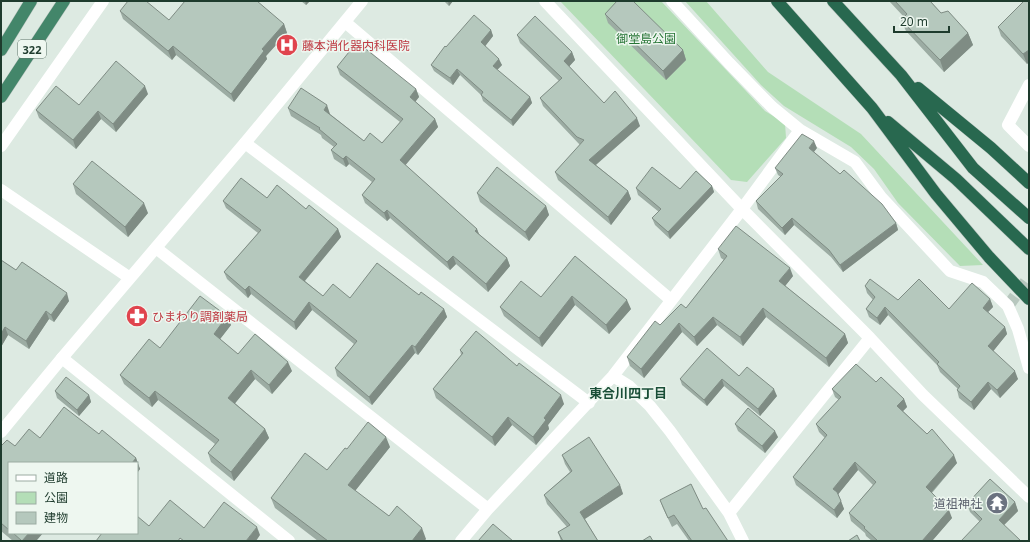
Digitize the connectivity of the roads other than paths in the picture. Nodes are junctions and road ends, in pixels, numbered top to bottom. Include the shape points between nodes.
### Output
1 (31, 1) edge
2 (64, 1) edge
3 (103, 1) edge
4 (362, 1) edge
5 (545, 1) edge
6 (672, 1) edge
7 (777, 1) edge
8 (833, 1) edge
9 (345, 22) junction
10 (1, 50) edge
11 (901, 75) junction
12 (1029, 85) edge
13 (1, 97) edge
14 (872, 108) junction
15 (800, 130) junction
16 (245, 143) junction
17 (1, 146) edge
18 (1029, 146) edge
19 (1029, 183) edge
20 (1, 190) edge
21 (742, 209) junction
22 (1029, 218) edge
23 (156, 248) junction
24 (1029, 249) edge
25 (130, 278) junction
26 (1029, 299) edge
27 (671, 300) junction
28 (870, 338) junction
29 (62, 358) junction
30 (1029, 368) edge
31 (613, 376) junction
32 (588, 403) junction
33 (1, 432) edge
34 (1029, 497) edge
35 (488, 509) junction
36 (729, 513) junction
37 (289, 541) edge
38 (461, 541) edge
39 (744, 541) edge

1 - 10 highway, 322
2 - 13 highway, 322
3 - 17 street
4 - 9 street
5 - 21 street
6 - 15 street via 772,107
7 - 14 highway
8 - 11 highway
9 - 16 street
9 - 27 street
11 - 19 highway via 991,148
11 - 22 highway via 973,168
12 - 18 street via 1008,125
14 - 24 highway via 956,179
14 - 26 highway via 936,194 988,257
15 - 21 street
15 - 30 street via 855,162 881,197 950,271 983,282 1008,306 1018,329
16 - 23 street
16 - 32 street
20 - 25 street
21 - 27 street
21 - 28 street
23 - 25 street
23 - 35 street
25 - 29 street
27 - 31 street
28 - 34 street via 923,395
28 - 36 street
29 - 33 street
29 - 37 street
31 - 32 street
31 - 36 street via 629,386 650,406
32 - 35 street
35 - 38 street
36 - 39 street

